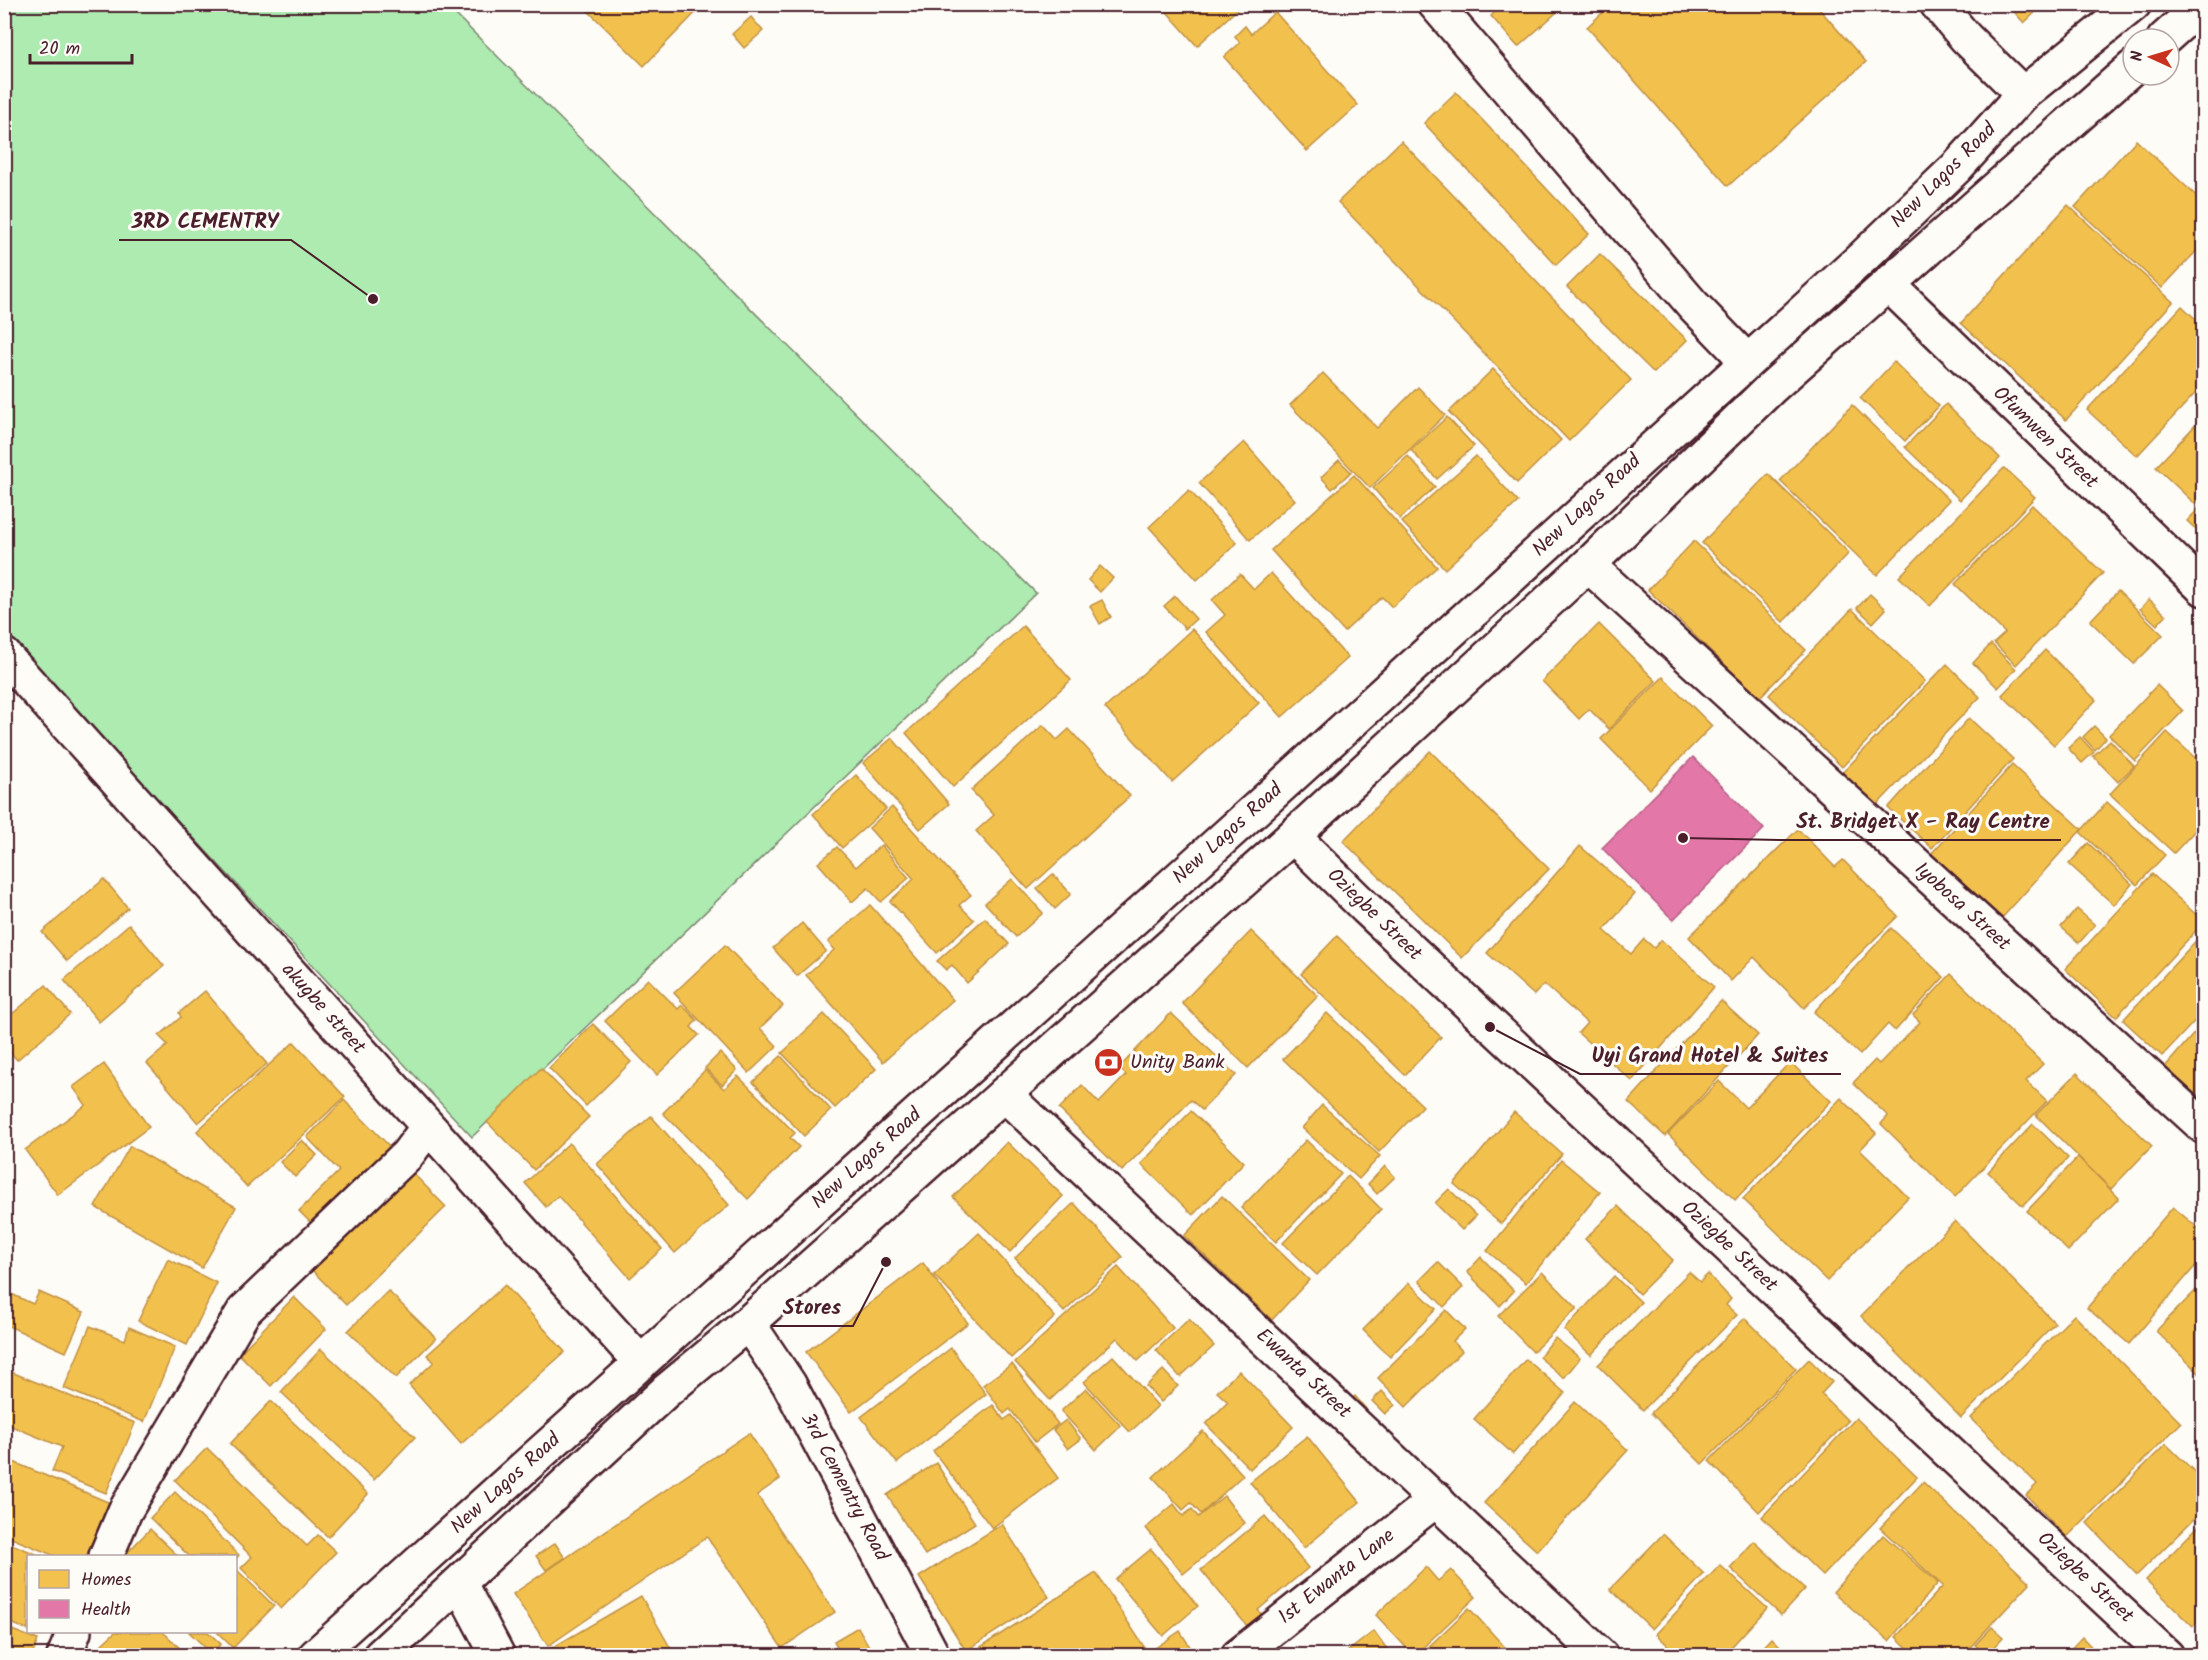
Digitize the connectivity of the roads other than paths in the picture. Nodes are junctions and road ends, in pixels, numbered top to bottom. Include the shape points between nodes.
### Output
1 (1435, 4) edge
2 (1937, 4) edge
3 (2134, 4) edge
4 (2201, 12) edge
5 (2180, 27) edge
6 (2121, 78) edge
7 (2023, 94) junction
8 (1888, 285) junction
9 (1746, 360) junction
10 (1588, 565) junction
11 (2204, 589) edge
12 (4, 656) edge
13 (1293, 837) junction
14 (1004, 1094) junction
15 (428, 1126) junction
16 (2204, 1127) edge
17 (748, 1323) junction
18 (640, 1363) junction
19 (1437, 1499) junction
20 (107, 1555) edge
21 (460, 1584) junction
22 (74, 1633) edge
23 (64, 1656) edge
24 (315, 1656) edge
25 (380, 1656) edge
26 (498, 1656) edge
27 (933, 1656) edge
28 (1238, 1656) edge
29 (1600, 1656) edge
30 (2167, 1656) edge

1 - 9 street via 1693,305
2 - 7 street
3 - 7 street, New Lagos Road
4 - 5 street
6 - 8 street, New Lagos Road
7 - 9 street, New Lagos Road via 1957,167
8 - 10 street, New Lagos Road via 1771,388
8 - 11 street, Ofumwen Street
9 - 18 street, New Lagos Road via 1257,808
10 - 13 street, New Lagos Road
10 - 16 street, Iyobosa Street
12 - 15 street, akugbe street
13 - 14 street, New Lagos Road
13 - 30 street, Oziegbe Street
14 - 17 street, New Lagos Road
14 - 19 street, Ewanta Street
15 - 18 street, akugbe street
15 - 20 street via 407,1155 244,1311 125,1511
17 - 21 street, New Lagos Road via 666,1390
17 - 27 street, 3rd Cementry Road via 789,1384
18 - 24 street, New Lagos Road
19 - 28 street, 1st Ewanta Lane
19 - 29 street, Ewanta Street
21 - 25 street, New Lagos Road
21 - 26 street
22 - 23 street

